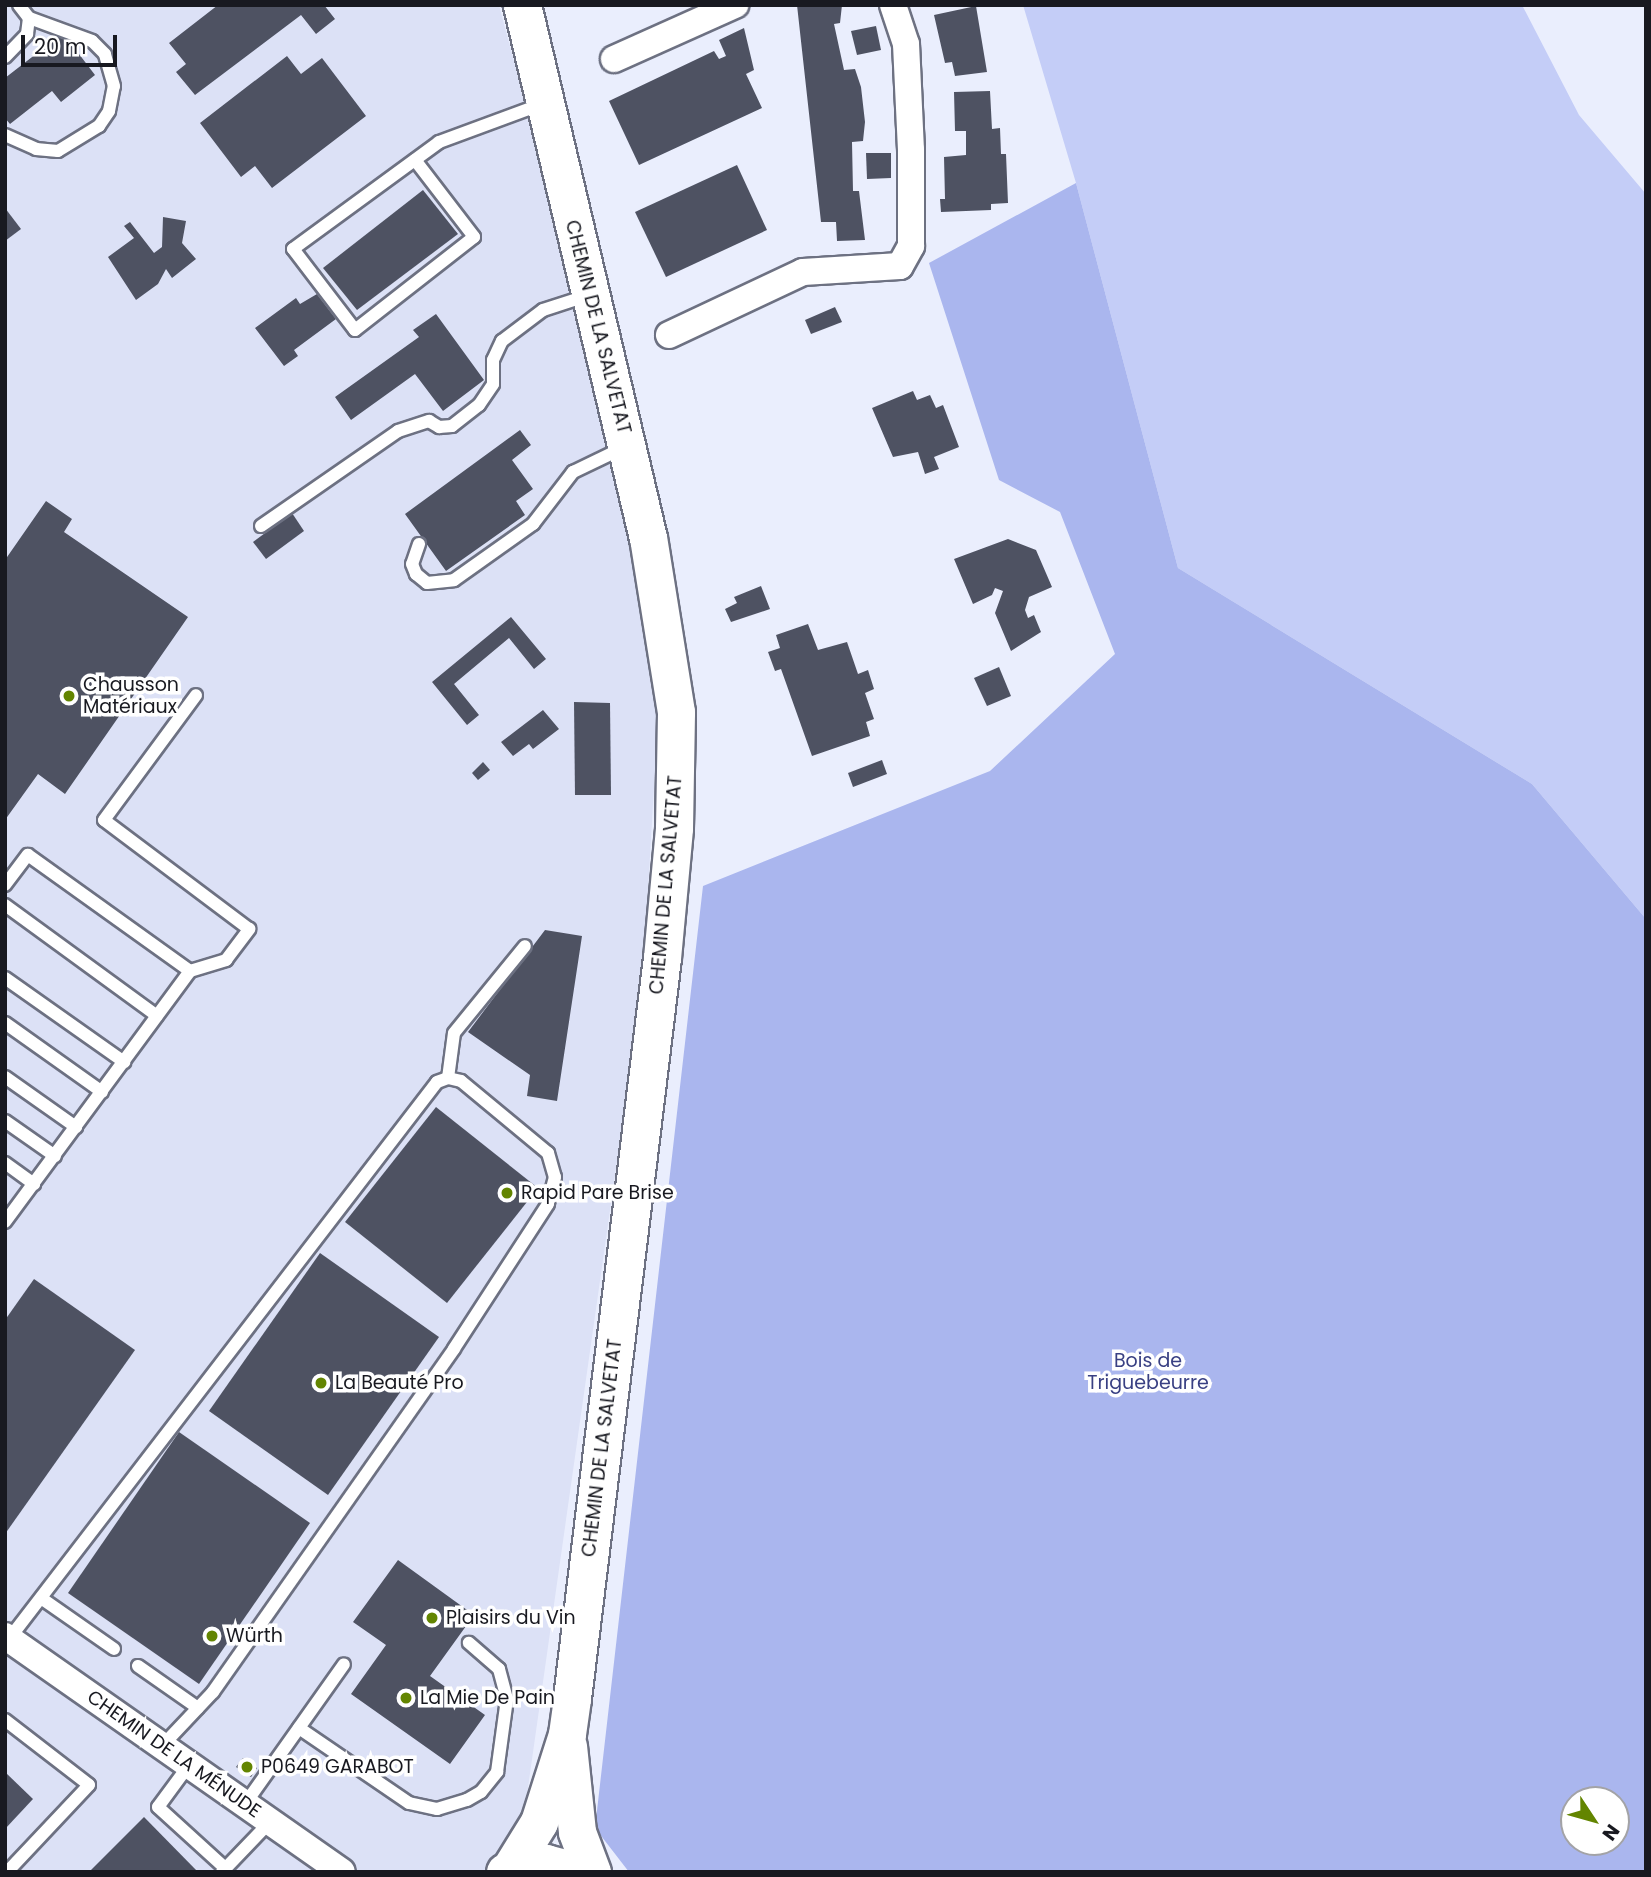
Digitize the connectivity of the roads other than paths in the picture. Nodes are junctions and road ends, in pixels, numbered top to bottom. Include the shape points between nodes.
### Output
1 (19, 5) edge
2 (522, 5) edge
3 (736, 5) edge
4 (893, 5) edge
5 (29, 18) junction
6 (5, 57) edge
7 (614, 59) dead end
8 (543, 104) junction
9 (5, 135) edge
10 (415, 160) junction
11 (590, 295) junction
12 (668, 335) dead end
13 (627, 446) junction
14 (261, 526) dead end
15 (419, 544) dead end
16 (196, 695) dead end
17 (5, 884) edge
18 (5, 905) edge
19 (525, 946) dead end
20 (190, 971) junction
21 (5, 978) edge
22 (157, 1016) junction
23 (5, 1023) edge
24 (124, 1062) junction
25 (5, 1077) edge
26 (449, 1078) junction
27 (102, 1092) junction
28 (5, 1121) edge
29 (76, 1127) junction
30 (55, 1156) junction
31 (5, 1163) edge
32 (34, 1184) junction
33 (10, 1207) edge
34 (5, 1223) edge
35 (41, 1598) junction
36 (7, 1638) edge
37 (469, 1643) dead end
38 (114, 1649) dead end
39 (344, 1664) dead end
40 (138, 1666) dead end
41 (198, 1708) junction
42 (5, 1720) edge
43 (299, 1728) junction
44 (566, 1734) junction
45 (162, 1746) junction
46 (189, 1765) junction
47 (245, 1804) junction
48 (270, 1822) junction
49 (223, 1870) edge
50 (508, 1871) edge
51 (7, 1872) edge
52 (342, 1872) edge
53 (579, 1872) edge
54 (592, 1872) edge

1 - 5 lane
2 - 8 main road, CHEMIN DE LA SALVETAT
3 - 7 street
4 - 12 street via 906,44 911,150 911,246 900,266 803,272
5 - 6 lane via 27,34
5 - 9 lane via 79,34 105,54 114,86 109,111 79,142 58,151 36,149
8 - 10 lane via 439,142
8 - 11 main road, CHEMIN DE LA SALVETAT
10 - 10 lane via 474,237 355,330 293,249
11 - 13 main road, CHEMIN DE LA SALVETAT
11 - 14 lane via 543,310 502,341 493,360 493,384 479,405 453,426 439,427 429,421 398,431
13 - 15 lane via 573,472 533,524 454,580 427,583 416,574 412,564
13 - 44 main road, CHEMIN DE LA SALVETAT via 648,538 676,712 674,828
16 - 20 lane via 104,820 249,929 226,960
17 - 20 lane via 28,855
18 - 22 lane
19 - 26 lane via 454,1033
20 - 22 lane
21 - 24 lane
22 - 24 lane
23 - 27 lane
24 - 27 lane
25 - 29 lane
26 - 35 lane via 437,1082 310,1242 247,1332
26 - 41 lane via 461,1081 548,1153 555,1177 548,1204 454,1349
27 - 29 lane
28 - 30 lane
29 - 30 lane
30 - 32 lane
31 - 32 lane
32 - 33 lane
33 - 34 lane
35 - 36 lane
35 - 38 lane
36 - 45 street, CHEMIN DE LA MÉNUDE
37 - 43 lane via 499,1669 507,1699 497,1772 481,1792 467,1800 437,1809 409,1803
39 - 43 lane
40 - 41 lane
41 - 45 lane
42 - 51 lane via 89,1785
43 - 47 lane
44 - 50 main road, CHEMIN DE LA SALVETAT via 539,1822
44 - 54 main road, CHEMIN DE LA SALVETAT via 577,1832
45 - 46 street, CHEMIN DE LA MÉNUDE
46 - 47 street, CHEMIN DE LA MÉNUDE
46 - 49 lane via 158,1807
47 - 48 street, CHEMIN DE LA MÉNUDE
48 - 49 lane
48 - 52 street, CHEMIN DE LA MÉNUDE
50 - 53 main road via 546,1863

